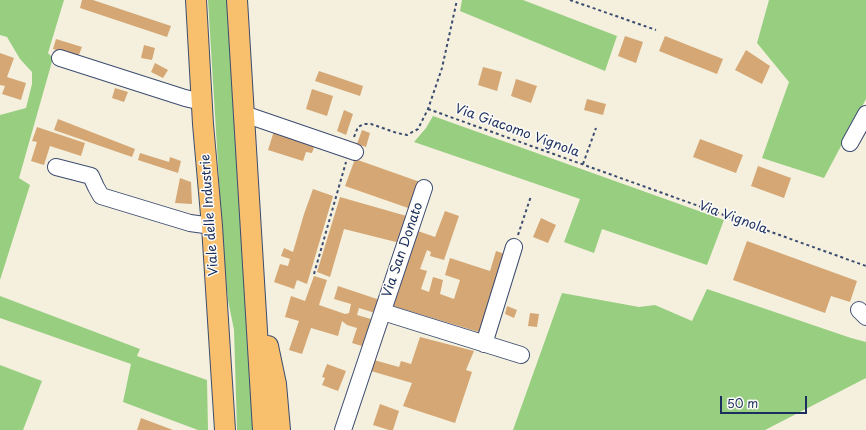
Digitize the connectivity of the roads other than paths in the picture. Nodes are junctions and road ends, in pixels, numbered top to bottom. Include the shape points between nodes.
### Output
1 (196, 0) edge
2 (237, 0) edge
3 (60, 58) dead end
4 (202, 102) junction
5 (244, 114) junction
6 (866, 114) edge
7 (850, 143) dead end
8 (352, 151) road end
9 (56, 167) dead end
10 (424, 188) dead end
11 (212, 226) junction
12 (514, 247) road end
13 (214, 273) junction
14 (254, 286) junction
15 (383, 312) junction
16 (484, 344) junction
17 (521, 355) dead end
18 (212, 430) edge
19 (225, 430) edge
20 (263, 430) edge
21 (280, 430) edge
22 (343, 430) edge

1 - 4 main road, Viale delle Industrie
2 - 5 main road
3 - 4 street
4 - 11 main road, Viale delle Industrie
5 - 8 street
5 - 14 main road
6 - 7 street
9 - 11 street via 91,176 101,196 190,223
10 - 15 street, Via San Donato
11 - 13 main road, Viale delle Industrie
12 - 16 street
13 - 18 main road via 208,304
13 - 19 main road, Viale delle Industrie
14 - 20 main road
14 - 21 main road via 276,384
15 - 16 street, Via San Donato
15 - 22 street, Via San Donato
16 - 17 street, Via San Donato

